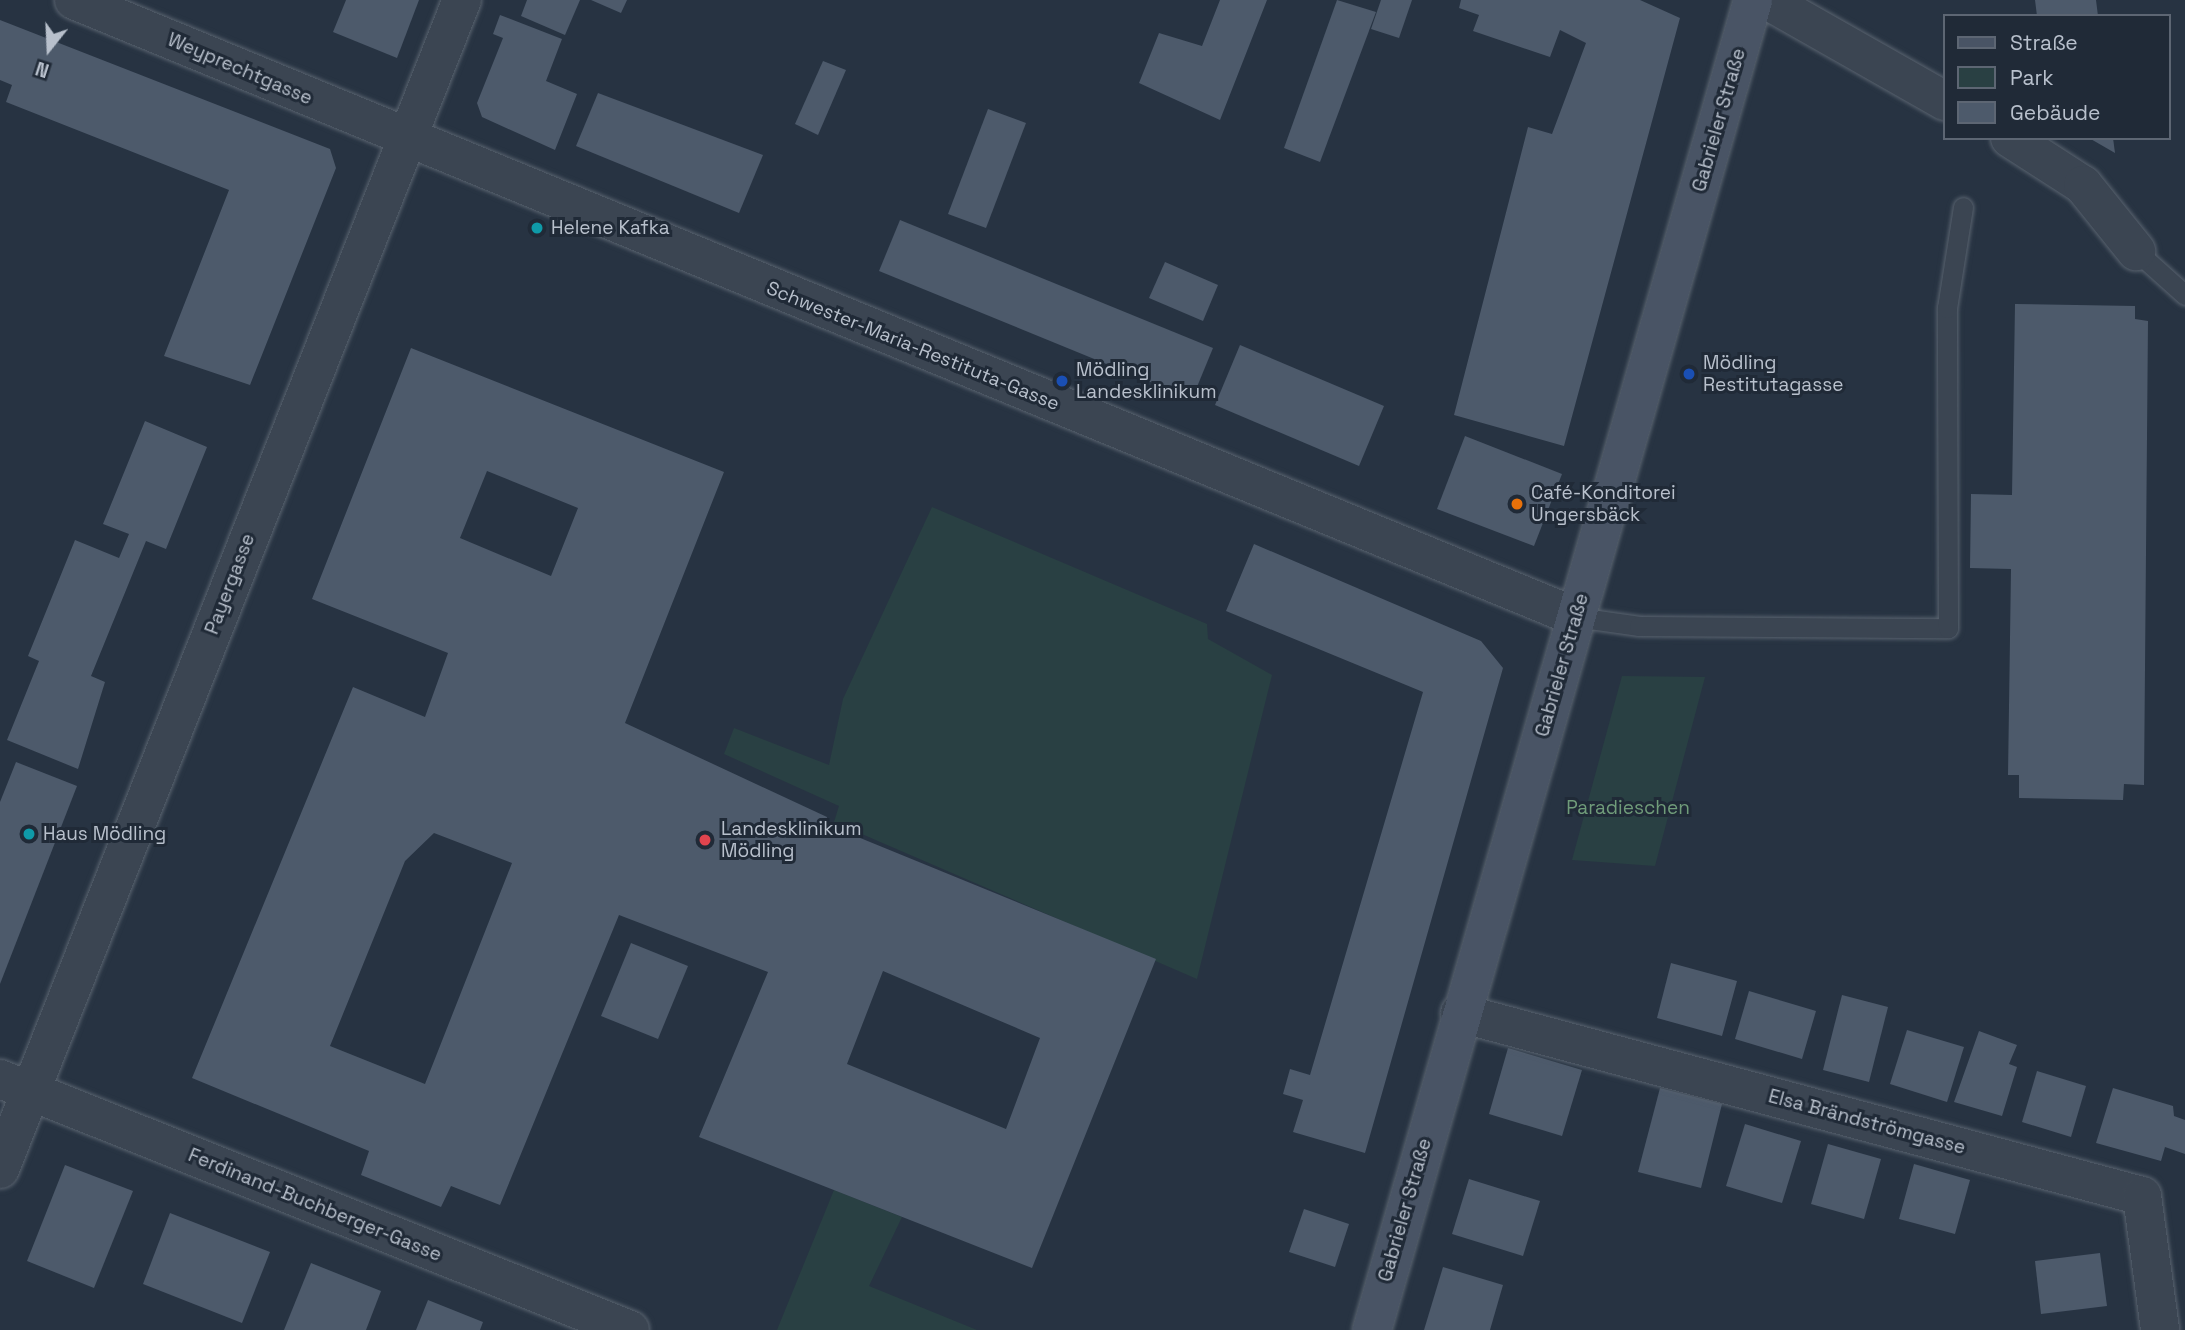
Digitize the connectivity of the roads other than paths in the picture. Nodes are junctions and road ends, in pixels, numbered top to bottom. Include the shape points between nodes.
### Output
1 (74, 0) edge
2 (462, 0) edge
3 (1753, 0) edge
4 (1767, 0) edge
5 (1944, 100) edge
6 (405, 138) junction
7 (2013, 140) edge
8 (1963, 207) dead end
9 (2136, 251) joint
10 (2185, 295) edge
11 (1576, 617) junction
12 (1460, 1013) junction
13 (15, 1085) edge
14 (0, 1169) edge
15 (630, 1330) edge
16 (1372, 1330) edge
17 (2160, 1330) edge

1 - 6 street, Weyprechtgasse
2 - 6 street, Payergasse
3 - 11 street, Gabrieler Straße
4 - 5 street
6 - 11 street, Schwester-Maria-Restituta-Gasse
6 - 13 street, Payergasse
7 - 9 street via 2083,185
8 - 11 lane via 1947,308 1948,628 1639,626
9 - 10 lane
11 - 12 street, Gabrieler Straße
12 - 16 street, Gabrieler Straße
12 - 17 street, Elsa Brändströmgasse via 2143,1196
13 - 14 street, Payergasse
13 - 15 street, Ferdinand-Buchberger-Gasse

